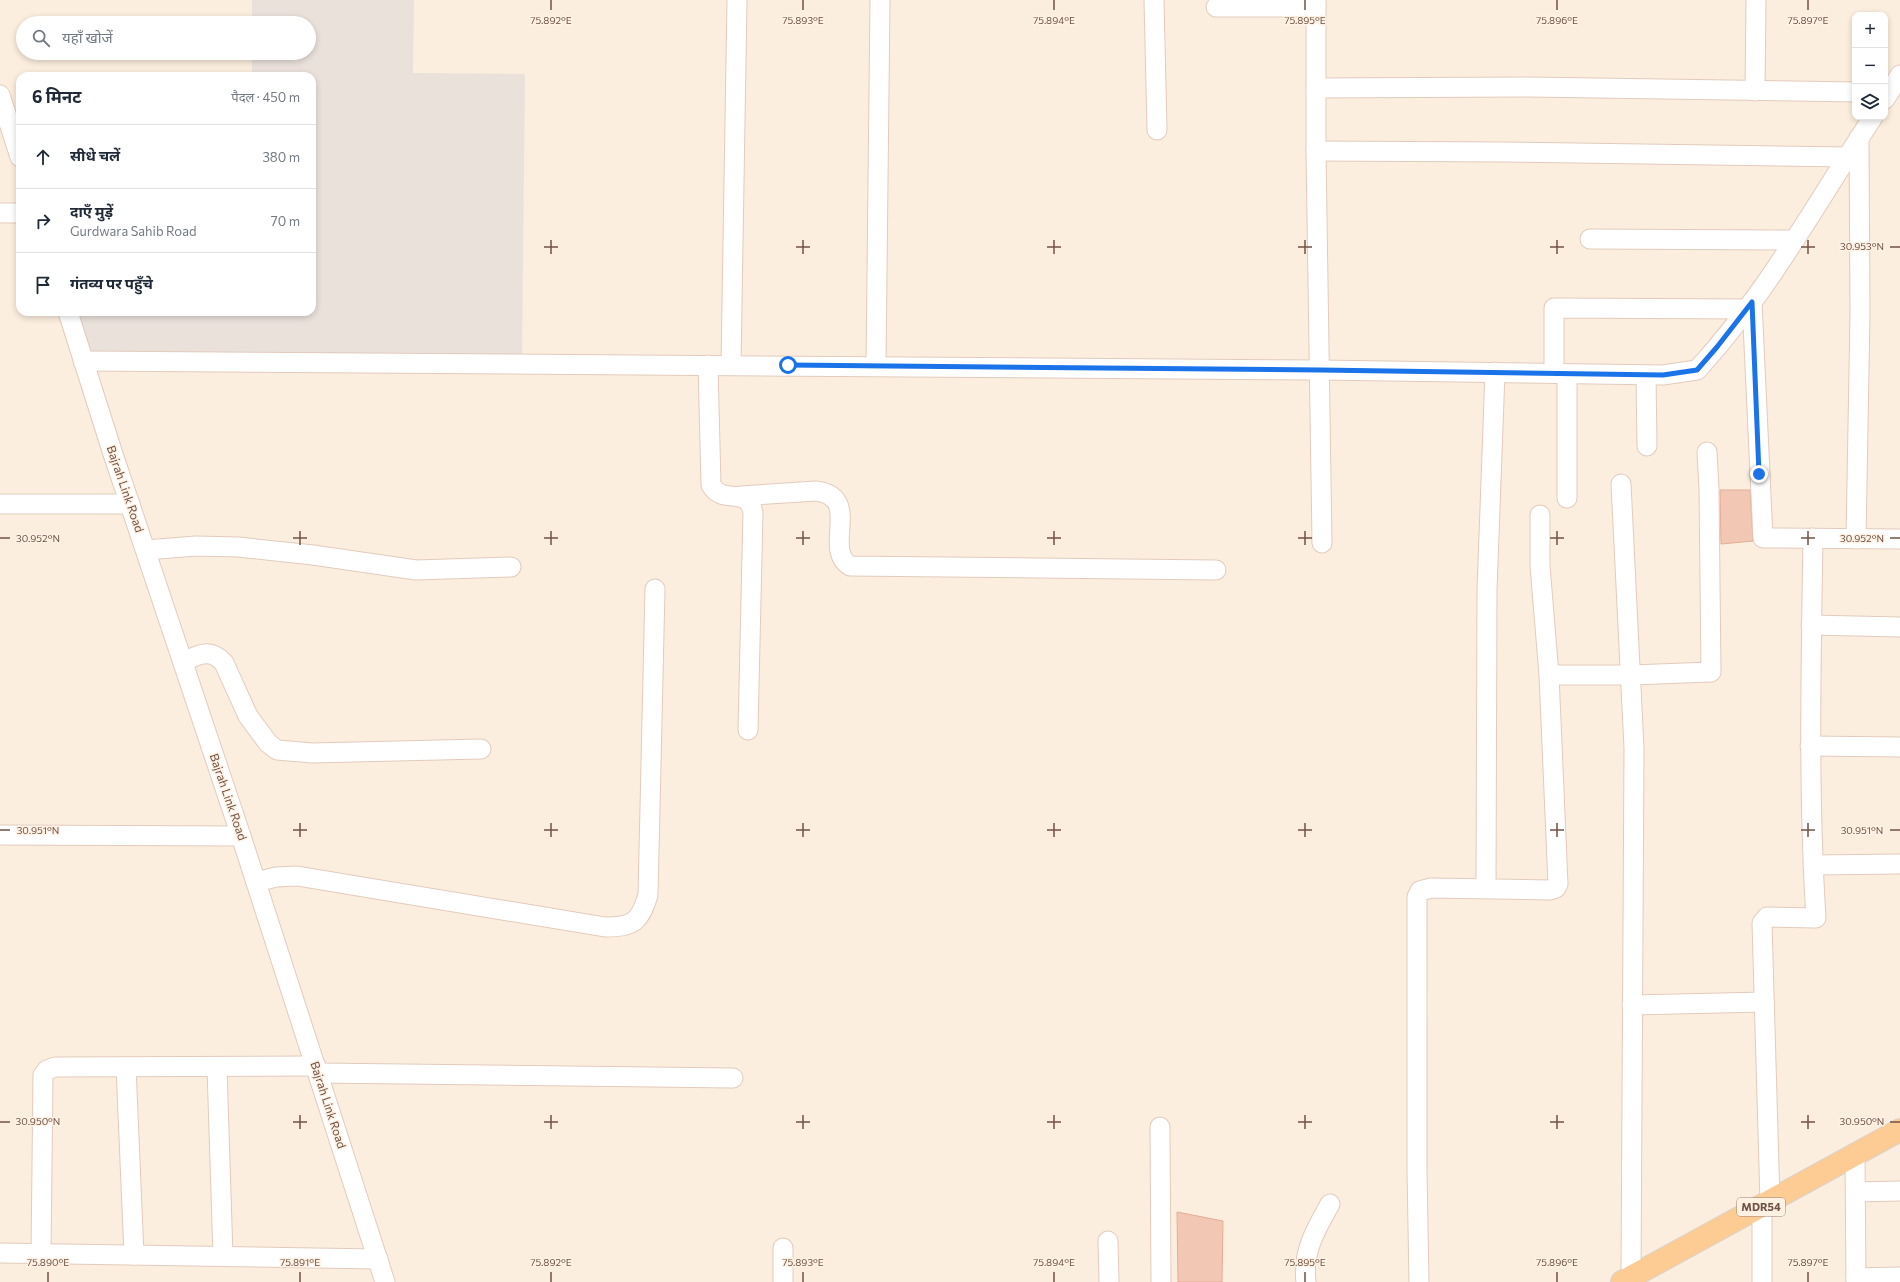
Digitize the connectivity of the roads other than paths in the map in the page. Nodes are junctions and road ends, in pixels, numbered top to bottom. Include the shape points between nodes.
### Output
1 (737, 0) edge
2 (880, 0) edge
3 (1154, 0) edge
4 (1756, 0) edge
5 (1316, 3) edge
6 (1216, 7) dead end
7 (1900, 75) edge
8 (1316, 88) junction
9 (1755, 91) junction
10 (1852, 92) edge
11 (1888, 92) edge
12 (0, 96) edge
13 (1871, 120) edge
14 (1157, 130) dead end
15 (1859, 138) junction
16 (16, 145) edge
17 (1316, 151) junction
18 (1847, 157) junction
19 (0, 213) edge
20 (16, 213) edge
21 (1590, 238) dead end
22 (1795, 240) junction
23 (1749, 306) junction
24 (69, 316) edge
25 (83, 361) junction
26 (708, 365) junction
27 (731, 365) junction
28 (876, 366) junction
29 (1320, 370) junction
30 (1495, 372) junction
31 (1560, 374) junction
32 (1646, 375) junction
33 (1646, 446) dead end
34 (1707, 452) dead end
35 (1621, 484) dead end
36 (741, 496) junction
37 (1567, 498) dead end
38 (0, 504) edge
39 (130, 504) junction
40 (1540, 515) dead end
41 (1813, 538) junction
42 (1856, 539) junction
43 (1900, 539) edge
44 (1322, 543) dead end
45 (146, 550) junction
46 (511, 567) dead end
47 (1216, 570) dead end
48 (656, 589) dead end
49 (1812, 625) junction
50 (1900, 627) edge
51 (183, 662) junction
52 (1549, 675) junction
53 (1631, 675) junction
54 (748, 730) dead end
55 (1810, 746) junction
56 (1900, 747) edge
57 (481, 749) dead end
58 (0, 835) edge
59 (241, 836) junction
60 (1813, 864) junction
61 (1900, 864) edge
62 (256, 882) junction
63 (1486, 888) junction
64 (1764, 1002) junction
65 (1632, 1005) junction
66 (126, 1067) junction
67 (216, 1068) junction
68 (317, 1070) junction
69 (733, 1078) dead end
70 (1160, 1127) dead end
71 (1900, 1130) edge
72 (1855, 1155) junction
73 (1900, 1191) edge
74 (1856, 1192) junction
75 (1330, 1204) dead end
76 (1766, 1204) junction
77 (1108, 1241) dead end
78 (783, 1248) dead end
79 (0, 1253) edge
80 (41, 1253) junction
81 (134, 1255) junction
82 (223, 1256) junction
83 (378, 1259) junction
84 (1900, 1277) edge
85 (1627, 1280) edge
86 (1856, 1280) edge
87 (385, 1282) edge
88 (783, 1282) edge
89 (1109, 1282) edge
90 (1161, 1282) edge
91 (1306, 1282) edge
92 (1419, 1282) edge
93 (1762, 1282) edge

1 - 27 street
2 - 28 street
3 - 14 street
4 - 9 street
5 - 6 street
5 - 8 street
7 - 11 street
8 - 9 street via 1529,87
8 - 17 street
9 - 10 street
12 - 16 street
13 - 15 street
15 - 18 street
15 - 42 street via 1860,313
17 - 18 street
17 - 29 street
18 - 22 street
19 - 20 street
21 - 22 street
22 - 23 street
23 - 31 street via 1554,308
23 - 32 street via 1697,370
23 - 41 street via 1763,538
24 - 25 street, Bajrah Link Road
25 - 26 street
25 - 39 street, Bajrah Link Road
26 - 27 street
26 - 36 street via 711,485 714,491 720,494
27 - 28 street
28 - 29 street
29 - 30 street
29 - 44 street
30 - 31 street
30 - 63 street via 1487,590
31 - 32 street
31 - 37 street
32 - 33 street
34 - 53 street via 1711,672
35 - 53 street
36 - 47 street via 816,491 834,496 838,500 840,549 845,563 850,566
36 - 54 street via 751,505 754,520
38 - 39 street
39 - 45 street, Bajrah Link Road
40 - 52 street via 1540,566
41 - 42 street
41 - 49 street
42 - 43 street
45 - 46 street via 196,546 238,547 416,570
45 - 51 street, Bajrah Link Road
48 - 62 street via 648,895 643,911 633,923 623,927 605,927 297,876 276,877
49 - 50 street
49 - 55 street
51 - 57 street via 204,654 218,656 224,663 248,716 268,743 277,750 312,753
51 - 59 street, Bajrah Link Road
52 - 53 street
52 - 63 street via 1558,884 1550,890
53 - 65 street via 1634,748
55 - 56 street
55 - 60 street
58 - 59 street
59 - 62 street, Bajrah Link Road
60 - 61 street
60 - 64 street via 1816,918 1767,917 1762,923
62 - 68 street, Bajrah Link Road
63 - 92 street via 1431,888 1420,891 1417,897
64 - 65 street
64 - 76 street
65 - 85 street
66 - 67 street
66 - 80 street via 55,1067 42,1075
66 - 81 street
67 - 68 street
67 - 82 street
68 - 69 street
68 - 83 street, Bajrah Link Road
70 - 90 street
71 - 72 main road, MDR54
72 - 74 street
72 - 76 main road, MDR54
73 - 74 street
74 - 86 street
75 - 91 street via 1310,1241 1306,1259
76 - 85 main road, MDR54
76 - 93 street
77 - 89 street
78 - 88 street
79 - 80 street
80 - 81 street
81 - 82 street
82 - 83 street
83 - 87 street, Bajrah Link Road
84 - 86 street

